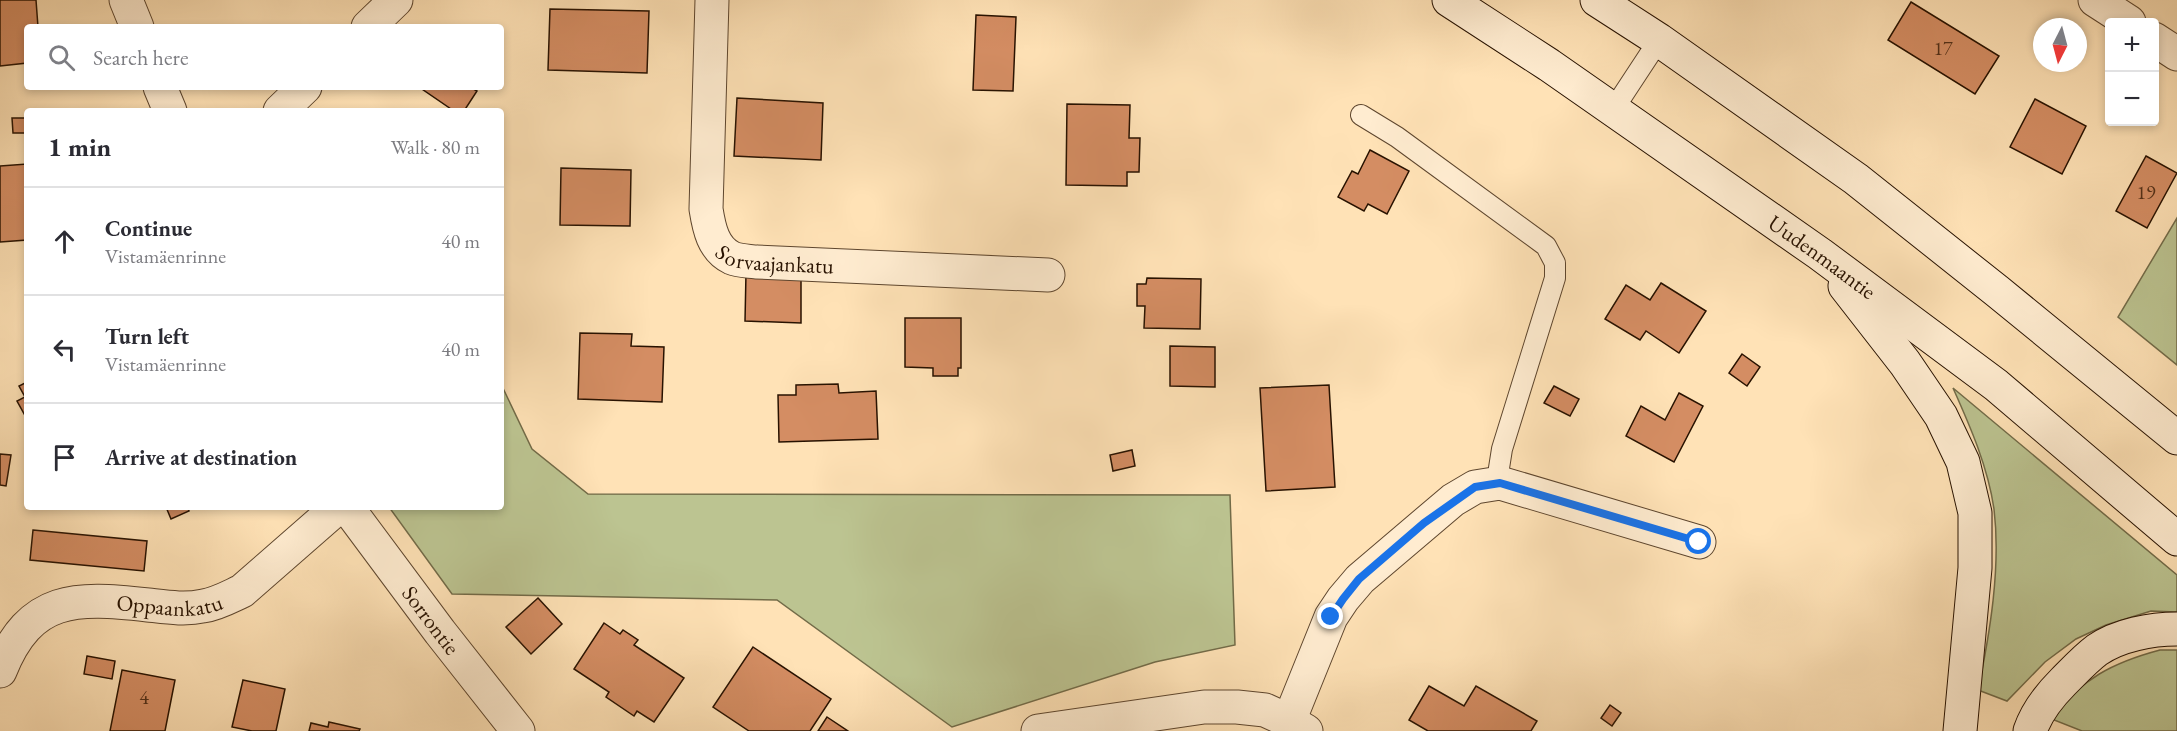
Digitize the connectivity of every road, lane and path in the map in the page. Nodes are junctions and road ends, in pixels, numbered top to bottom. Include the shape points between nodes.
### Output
1 (126, 0) edge
2 (396, 0) edge
3 (712, 0) edge
4 (1449, 0) edge
5 (1597, 0) edge
6 (2095, 0) edge
7 (2123, 18) edge
8 (136, 24) edge
9 (371, 24) edge
10 (1659, 40) junction
11 (2159, 42) edge
12 (2177, 54) edge
13 (161, 90) edge
14 (302, 90) edge
15 (169, 108) edge
16 (283, 108) edge
17 (1613, 110) junction
18 (1362, 116) dead end
19 (1820, 254) junction
20 (1048, 275) dead end
21 (2177, 438) edge
22 (1500, 483) junction
23 (335, 510) edge
24 (349, 510) edge
25 (2177, 539) edge
26 (1699, 542) dead end
27 (2177, 629) edge
28 (0, 671) edge
29 (1298, 726) edge
30 (518, 731) edge
31 (1038, 731) edge
32 (1960, 731) edge
33 (2030, 731) edge

1 - 8 main road
2 - 9 main road
3 - 20 main road, Sorvaajankatu via 706,209 716,245 732,258 756,262
4 - 17 main road, Uudenmaantie
5 - 10 main road
6 - 7 main road
10 - 17 lane
10 - 21 main road via 1856,179
11 - 12 main road
13 - 15 main road
14 - 16 main road
17 - 19 main road, Uudenmaantie
18 - 22 lane via 1397,137 1546,246 1555,263 1555,278 1502,448
19 - 25 main road, Uudenmaantie via 1996,385
19 - 32 main road via 1905,363 1941,416 1963,462 1975,513 1975,568
22 - 26 main road
22 - 29 main road via 1475,487 1453,500 1359,579 1331,617
23 - 28 main road, Oppaankatu via 242,591 223,600 181,608 99,600 57,607 20,632
24 - 30 main road, Sorrontie
27 - 33 main road via 2125,637 2098,649 2051,694
29 - 31 main road via 1265,710 1204,707

